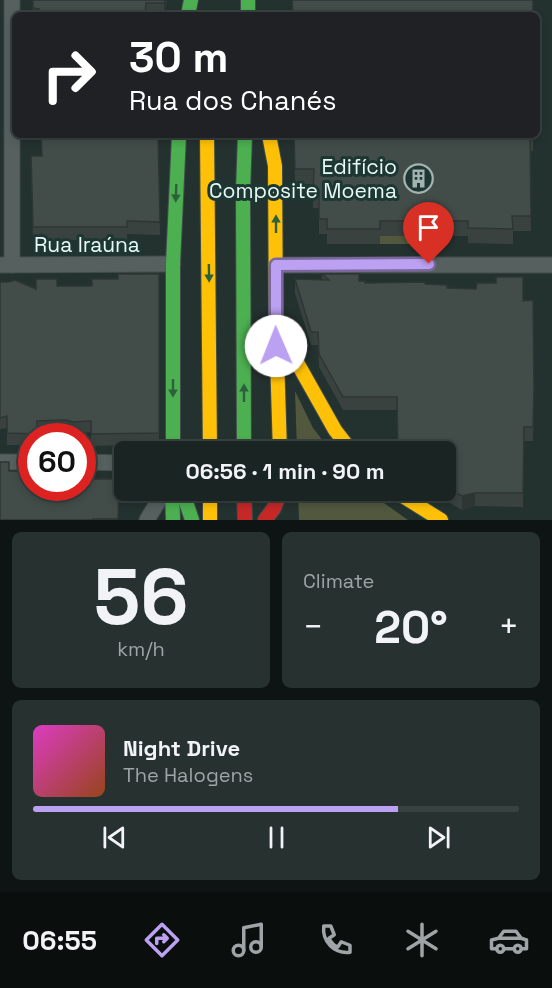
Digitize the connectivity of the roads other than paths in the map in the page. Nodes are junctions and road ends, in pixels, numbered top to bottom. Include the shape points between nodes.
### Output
1 (12, 0) edge
2 (179, 138) edge
3 (207, 138) edge
4 (245, 138) edge
5 (269, 138) edge
6 (173, 264) junction
7 (6, 265) edge
8 (276, 265) junction
9 (552, 265) edge
10 (276, 325) junction
11 (173, 441) edge
12 (210, 441) edge
13 (244, 441) edge
14 (280, 441) edge
15 (344, 441) edge
16 (0, 462) edge
17 (18, 462) edge
18 (96, 462) edge
19 (114, 462) edge
20 (158, 501) edge
21 (172, 501) edge
22 (186, 501) edge
23 (210, 501) edge
24 (244, 501) edge
25 (277, 501) edge
26 (411, 501) edge
27 (147, 520) edge
28 (173, 520) edge
29 (192, 520) edge
30 (210, 520) edge
31 (244, 520) edge
32 (265, 520) edge
33 (441, 520) edge

1 - 7 street
2 -> 6 main road
3 -> 12 main road
13 -> 4 main road
8 -> 5 main road via 275,166
6 - 7 street, Rua Iraúna
6 -> 11 main road
8 - 9 street
8 - 10 main road
10 - 14 main road
10 - 15 main road
16 - 17 street
18 - 19 street
20 - 27 street
21 - 28 main road
22 - 29 main road
23 - 30 main road
24 - 31 main road
25 - 32 main road
26 - 33 main road

